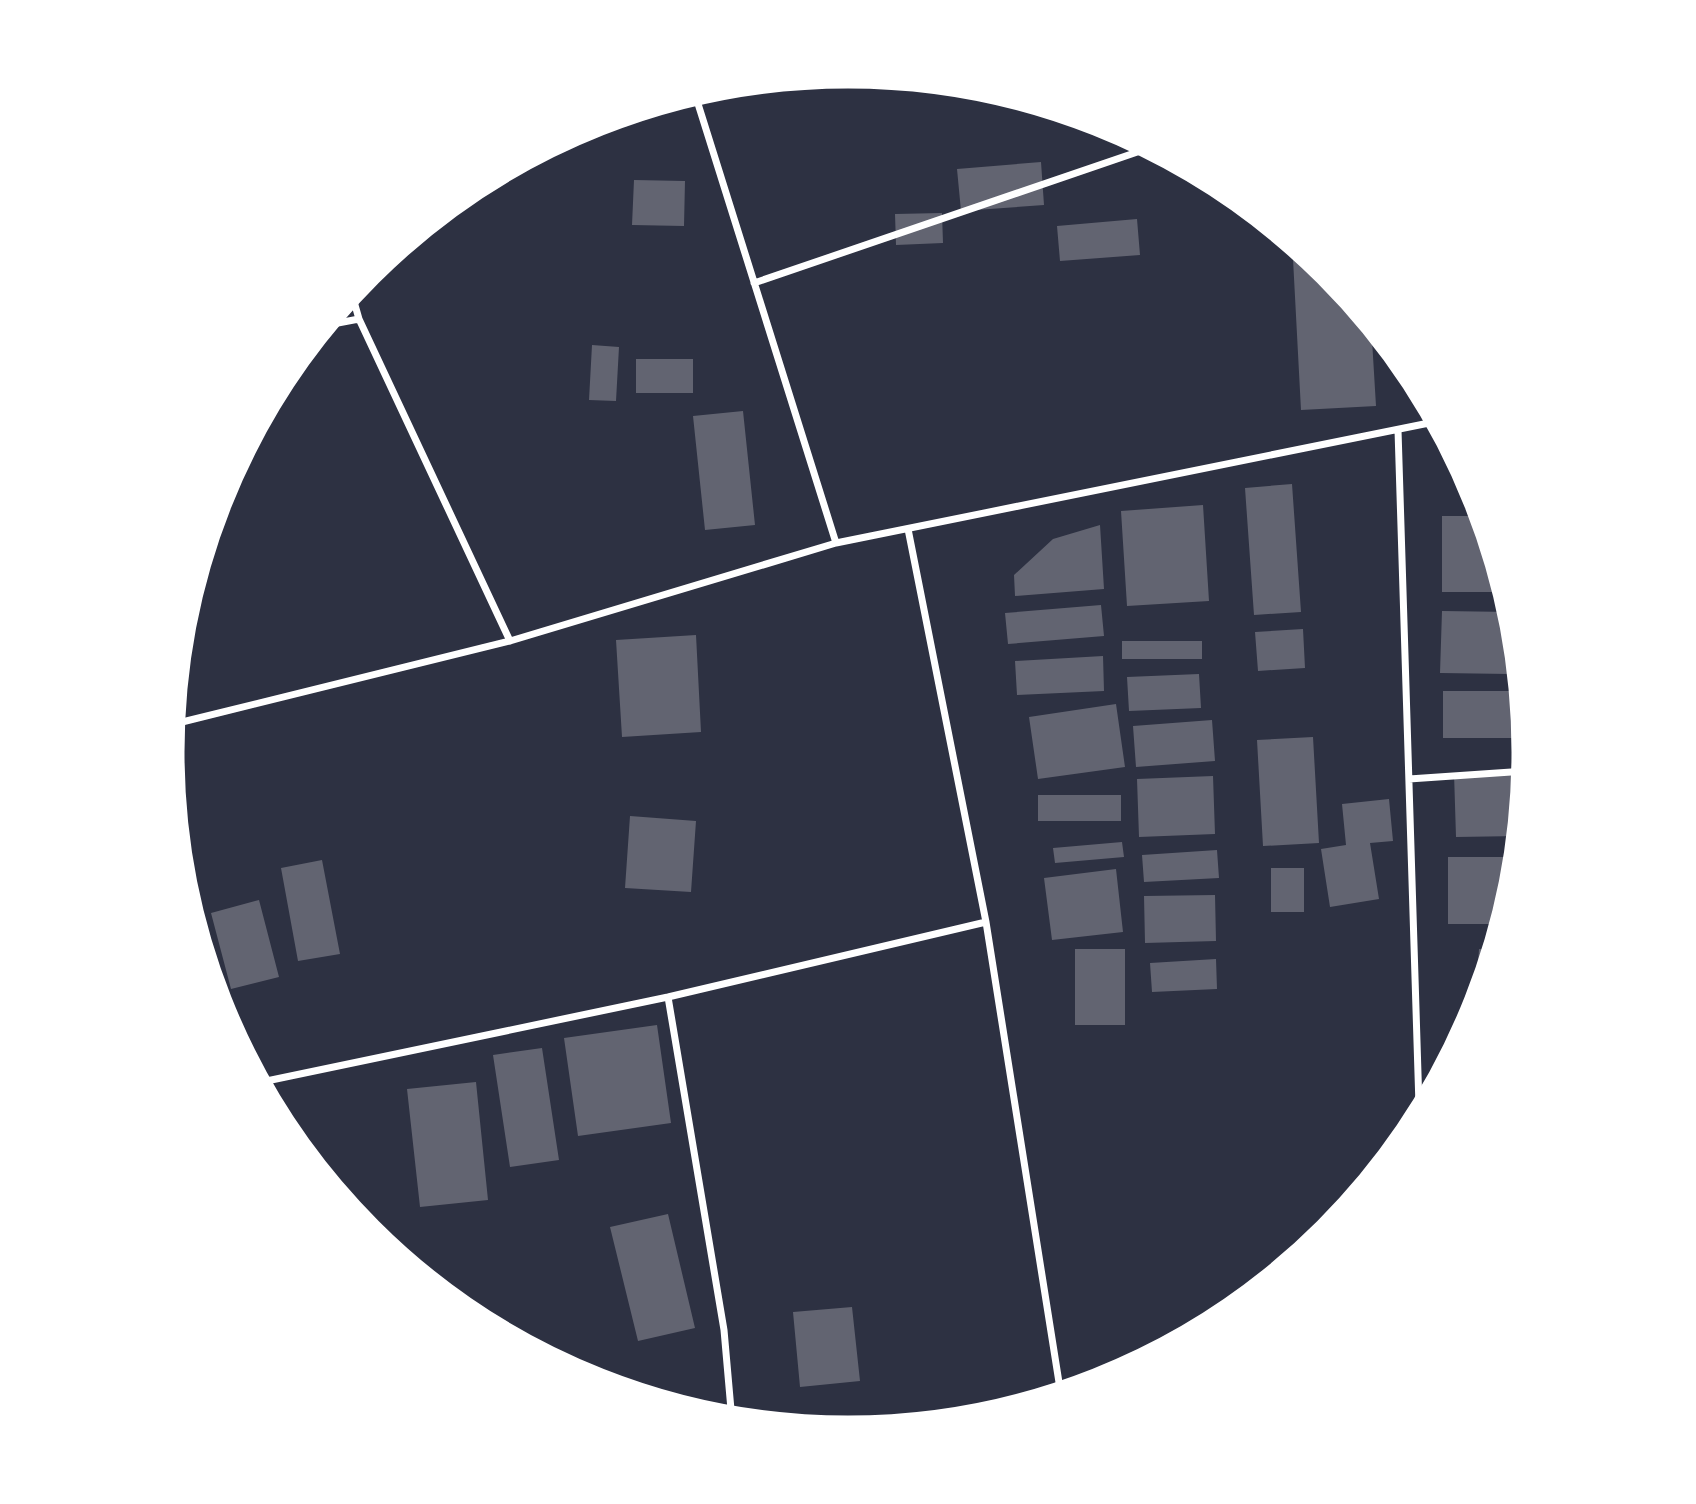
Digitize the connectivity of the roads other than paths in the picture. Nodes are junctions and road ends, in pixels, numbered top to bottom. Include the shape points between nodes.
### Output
1 (697, 102) edge
2 (1139, 151) edge
3 (754, 283) junction
4 (354, 303) edge
5 (359, 319) junction
6 (336, 323) edge
7 (1430, 423) edge
8 (1398, 430) junction
9 (908, 529) junction
10 (836, 544) junction
11 (510, 641) junction
12 (181, 721) edge
13 (1516, 772) edge
14 (1409, 779) junction
15 (986, 922) junction
16 (668, 997) junction
17 (266, 1081) edge
18 (1422, 1093) edge
19 (1060, 1386) edge
20 (731, 1409) edge

1 - 3 street
2 - 3 street
3 - 10 street
4 - 5 street
5 - 6 street
5 - 11 street
7 - 8 street
8 - 9 street
8 - 14 street
9 - 10 street
9 - 15 street
10 - 11 street
11 - 12 street
13 - 14 street
14 - 18 street
15 - 16 street
15 - 19 street
16 - 17 street
16 - 20 street via 724,1329

